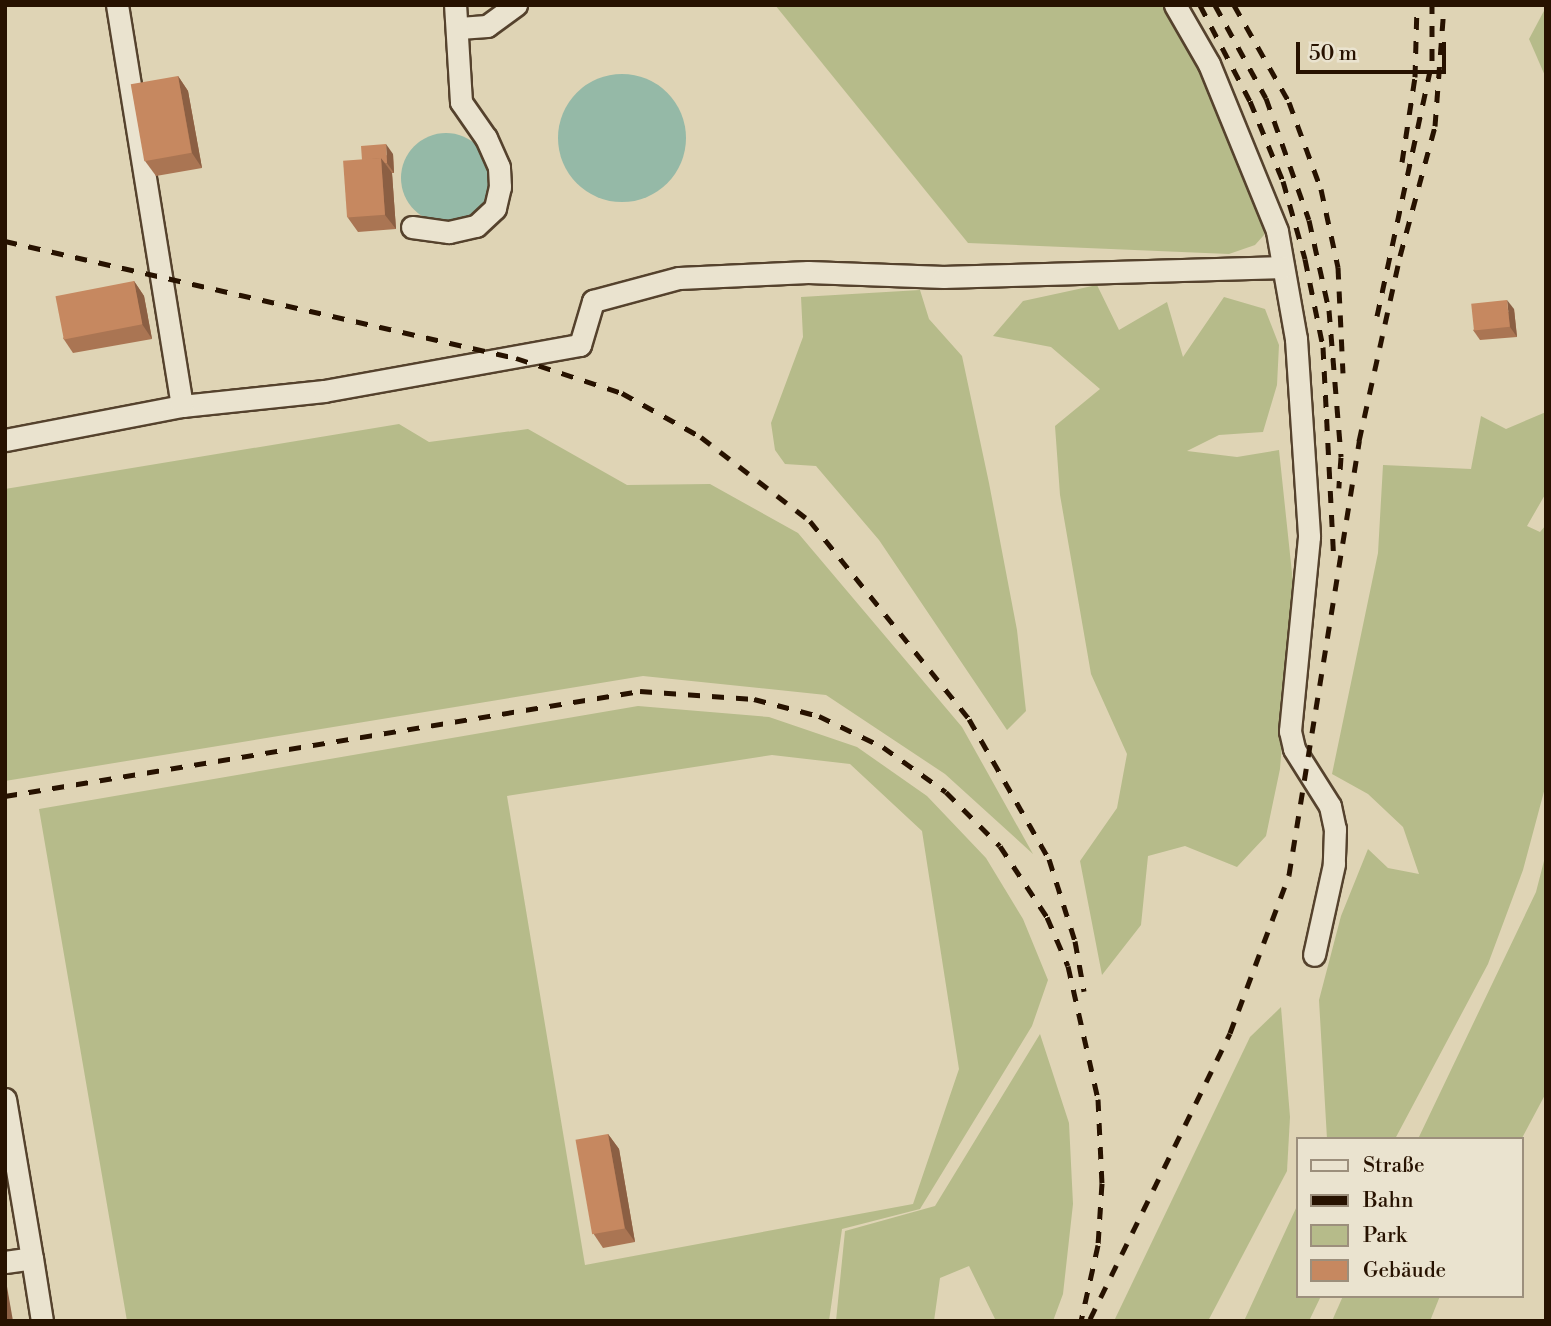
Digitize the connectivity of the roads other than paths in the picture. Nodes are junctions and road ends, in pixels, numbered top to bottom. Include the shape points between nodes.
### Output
1 (117, 5) edge
2 (455, 5) edge
3 (516, 5) edge
4 (1175, 5) edge
5 (459, 28) junction
6 (412, 227) dead end
7 (1283, 267) junction
8 (182, 406) junction
9 (5, 440) edge
10 (1314, 955) dead end
11 (5, 1099) edge
12 (32, 1258) junction
13 (5, 1262) edge
14 (37, 1320) edge

1 - 8 lane
2 - 5 lane
3 - 5 lane via 486,26
4 - 7 lane via 1209,64 1244,144 1276,231
5 - 6 lane via 461,102 499,167 498,197 495,208 476,226 449,232
7 - 8 lane via 944,277 808,272 679,278 593,301 580,345 324,391
7 - 10 lane via 1296,339 1309,537 1290,731 1293,749 1330,806 1335,829 1334,864
8 - 9 lane
11 - 12 lane
12 - 13 lane
12 - 14 lane

